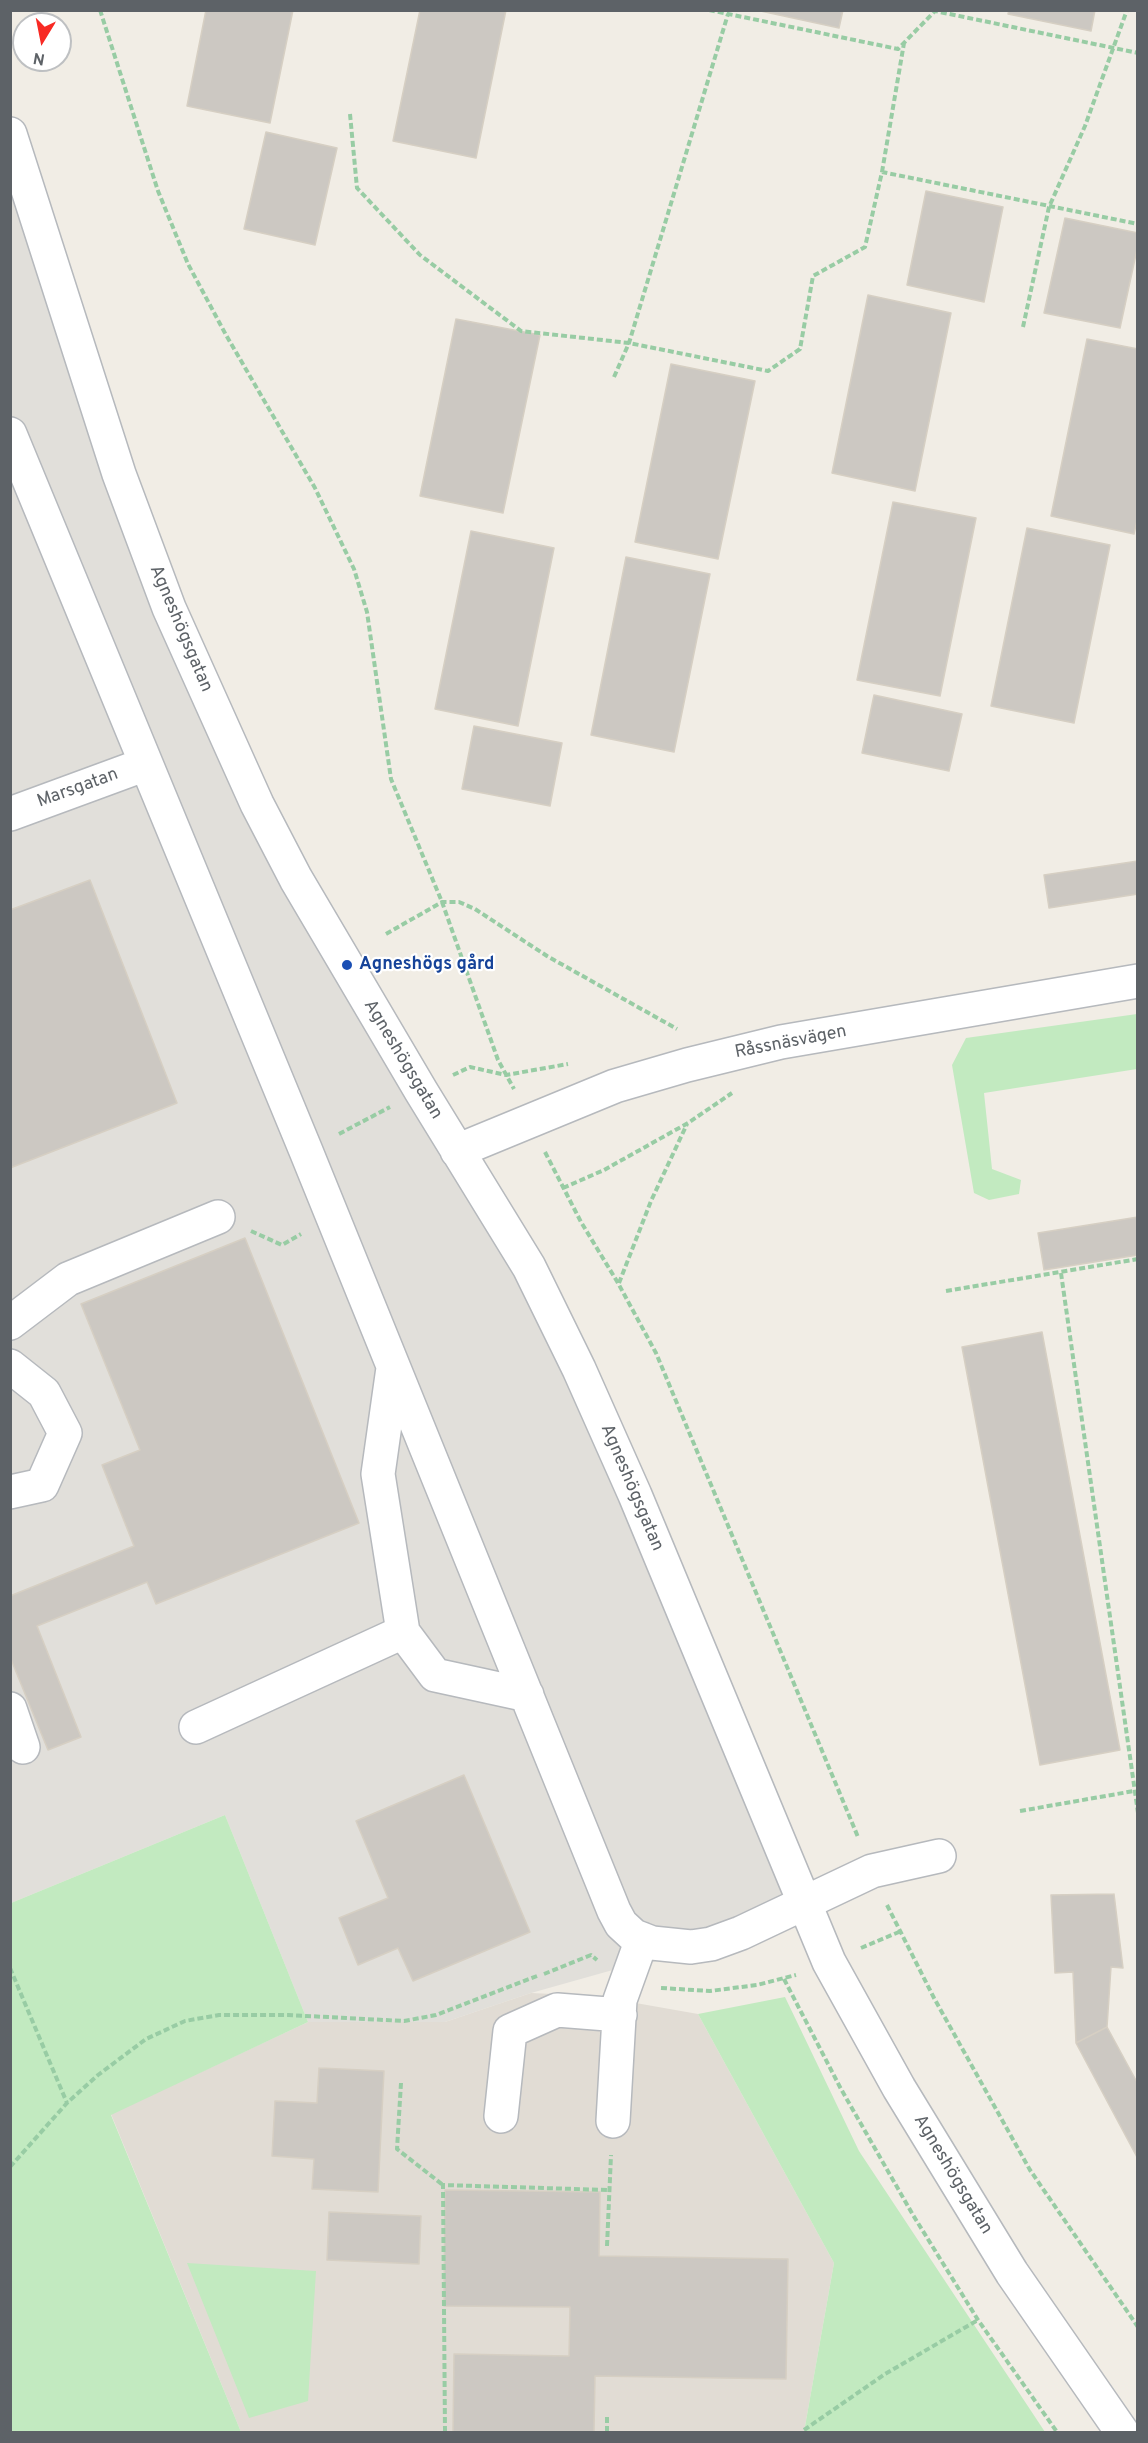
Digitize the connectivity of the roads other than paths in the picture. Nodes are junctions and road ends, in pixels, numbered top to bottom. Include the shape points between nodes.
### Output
1 (10, 134) edge
2 (10, 434) edge
3 (146, 764) junction
4 (10, 814) edge
5 (1137, 981) edge
6 (457, 1151) junction
7 (218, 1217) road end
8 (10, 1323) edge
9 (10, 1366) edge
10 (393, 1366) junction
11 (10, 1492) edge
12 (403, 1632) junction
13 (527, 1695) junction
14 (10, 1709) edge
15 (196, 1727) dead end
16 (23, 1747) dead end
17 (939, 1856) dead end
18 (804, 1904) junction
19 (642, 1939) junction
20 (620, 2015) junction
21 (501, 2116) dead end
22 (613, 2121) road end
23 (1122, 2433) edge

1 - 6 street, Agneshögsgatan via 119,474 169,608 257,804 296,879
2 - 3 street
3 - 4 street, Marsgatan
3 - 10 street
5 - 6 street, Råssnäsvägen via 781,1042 615,1086
6 - 18 street, Agneshögsgatan via 529,1267 579,1369
7 - 8 street via 68,1279
9 - 11 street via 44,1393 65,1433 42,1485
10 - 12 street via 378,1474
10 - 13 street
12 - 13 street via 435,1675
12 - 15 street
13 - 19 street via 614,1911 621,1924
14 - 16 street
17 - 18 street via 872,1871
18 - 19 street via 711,1944 669,1946
18 - 23 street, Agneshögsgatan via 830,1962 900,2088 1011,2273
19 - 20 street via 626,1977
20 - 21 street via 557,2010 510,2031
20 - 22 street

